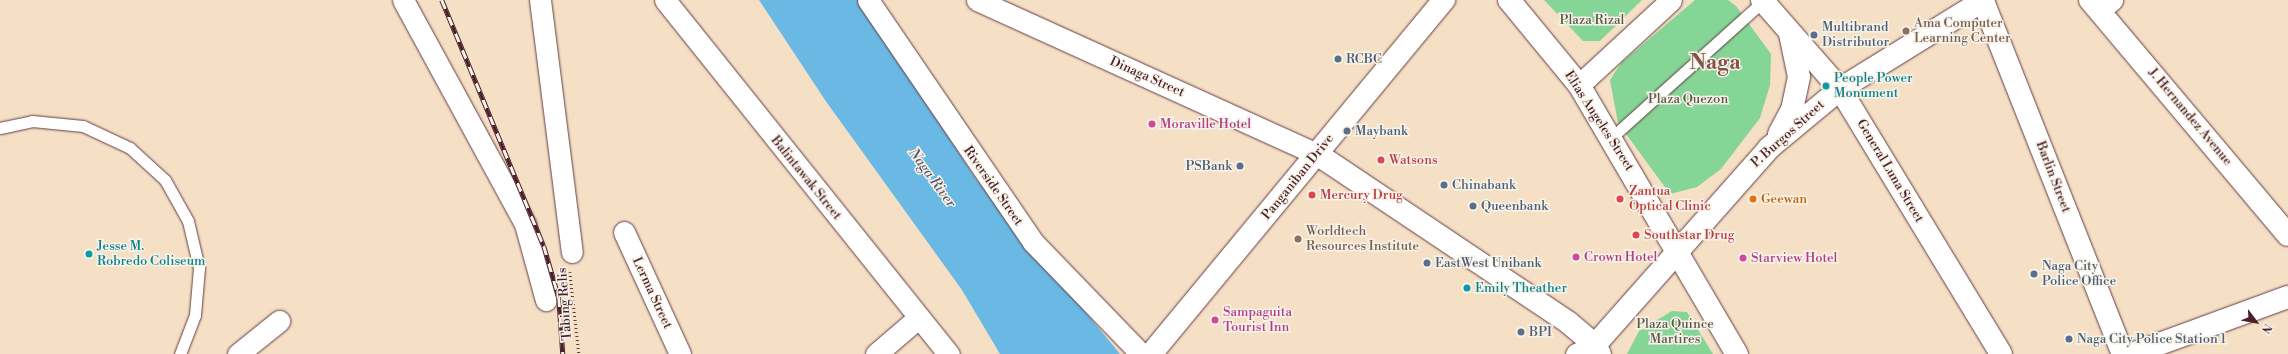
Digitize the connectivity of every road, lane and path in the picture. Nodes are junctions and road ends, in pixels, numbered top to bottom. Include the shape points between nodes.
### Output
1 (403, 0) edge
2 (540, 0) edge
3 (665, 0) edge
4 (868, 0) edge
5 (977, 0) edge
6 (1444, 0) edge
7 (1509, 0) edge
8 (1671, 0) edge
9 (1763, 0) edge
10 (1983, 0) edge
11 (2100, 3) edge
12 (1788, 29) junction
13 (1579, 85) junction
14 (1840, 89) junction
15 (0, 128) edge
16 (1611, 138) junction
17 (1769, 148) junction
18 (1317, 154) junction
19 (624, 232) dead end
20 (2288, 235) edge
21 (572, 252) joint
22 (1676, 252) junction
23 (2288, 297) edge
24 (546, 300) dead end
25 (918, 318) junction
26 (278, 321) dead end
27 (1590, 351) edge
28 (180, 354) edge
29 (238, 354) edge
30 (579, 354) edge
31 (680, 354) edge
32 (876, 354) edge
33 (949, 354) edge
34 (1140, 354) edge
35 (1151, 354) edge
36 (1737, 354) edge
37 (2002, 354) edge
38 (2123, 354) edge
39 (2132, 354) edge

1 - 24 street via 525,224
2 - 21 street
3 - 25 street, Balintawak Street
4 - 34 street, Riverside Street via 1032,242
5 - 18 street, Dinaga Street
6 - 18 main road, Panganiban Drive
7 - 13 main road, Elias Angeles Street
8 - 13 street
9 - 12 main road, General Luna Street
9 - 16 lane
10 - 14 main road, P. Burgos Street
10 - 38 main road, Barlin Street
11 - 20 main road, J. Hernandez Avenue
12 - 14 main road, General Luna Street
12 - 17 main road via 1796,54 1797,95 1785,125
13 - 16 main road, Elias Angeles Street
14 - 17 main road, P. Burgos Street
14 - 37 main road, General Luna Street
15 - 28 lane via 32,121 83,126 130,148 165,180 188,222 199,268 195,315
16 - 22 main road, Elias Angeles Street
17 - 22 main road, P. Burgos Street
18 - 27 main road via 1569,322
18 - 35 main road, Panganiban Drive
19 - 31 street, Lerma Street
21 - 30 path, Tabing Relis via 570,276
22 - 27 main road, P. Burgos Street
22 - 36 main road, Elias Angeles Street
23 - 39 main road
25 - 32 street
25 - 33 street, Balintawak Street
26 - 29 street

